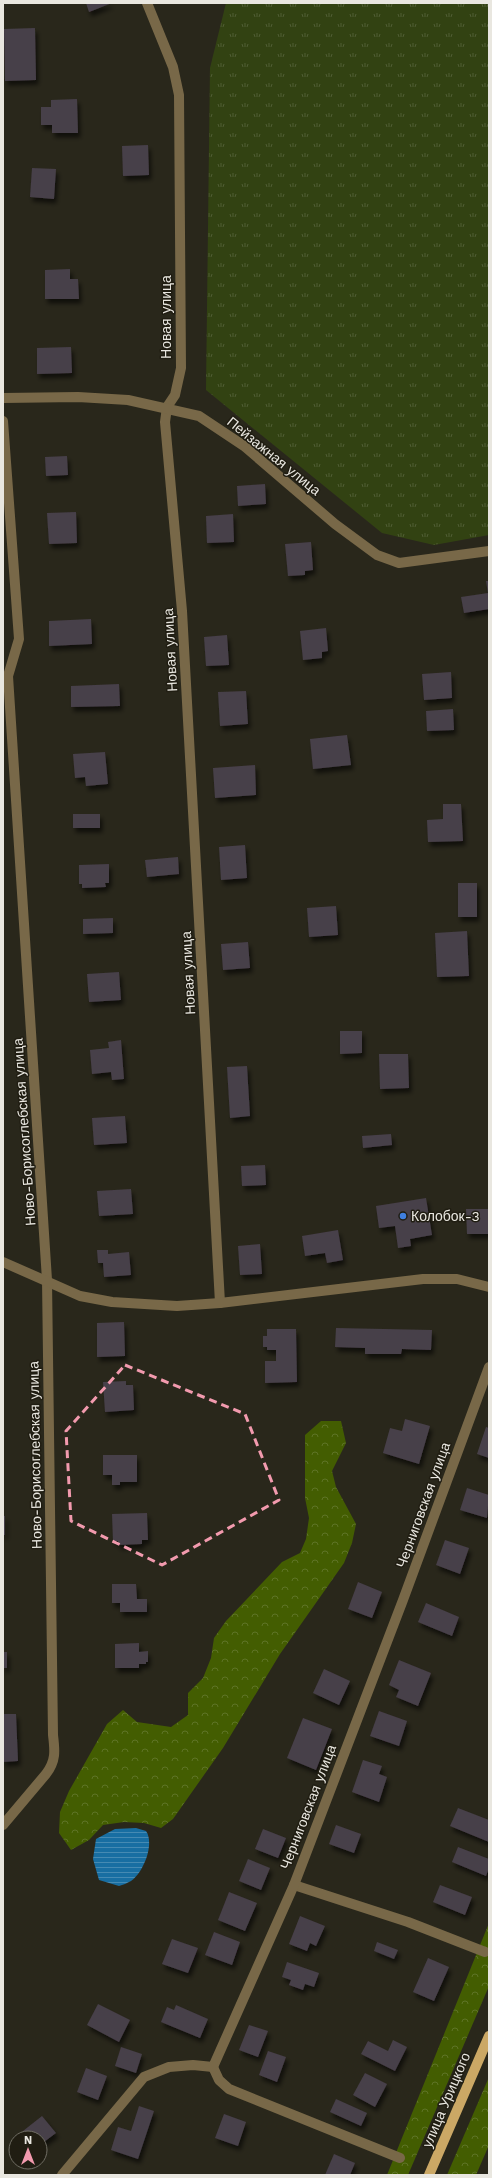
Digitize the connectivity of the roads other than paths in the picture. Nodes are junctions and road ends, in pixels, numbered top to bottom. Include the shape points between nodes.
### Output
1 (147, 3) edge
2 (3, 398) edge
3 (167, 407) junction
4 (3, 422) edge
5 (489, 551) edge
6 (6, 676) edge
7 (3, 1262) edge
8 (47, 1280) junction
9 (489, 1287) edge
10 (220, 1303) junction
11 (489, 1367) edge
12 (3, 1825) edge
13 (294, 1884) junction
14 (485, 1952) dead end
15 (489, 2036) edge
16 (213, 2067) junction
17 (400, 2158) dead end
18 (62, 2175) edge
19 (429, 2175) edge

1 - 3 street, Новая улица via 173,67 178,95 181,368 175,395
2 - 3 street, Пейзажная улица via 78,397 128,400
3 - 5 street, Пейзажная улица via 199,416 244,446 335,524 377,555 399,563
3 - 10 street, Новая улица via 165,422 182,611
4 - 6 street, Ново-Борисоглебская улица via 19,639
6 - 8 street, Ново-Борисоглебская улица
7 - 8 street
8 - 10 street via 80,1296 112,1302 177,1306
8 - 12 street, Ново-Борисоглебская улица via 55,1755 52,1767
9 - 10 street via 457,1279 423,1279
11 - 13 street, Черниговская улица
13 - 14 street via 408,1922
13 - 16 street, Черниговская улица
15 - 19 main road, улица Урицкого
16 - 17 street via 219,2080 229,2089
16 - 18 street via 169,2067 144,2077

